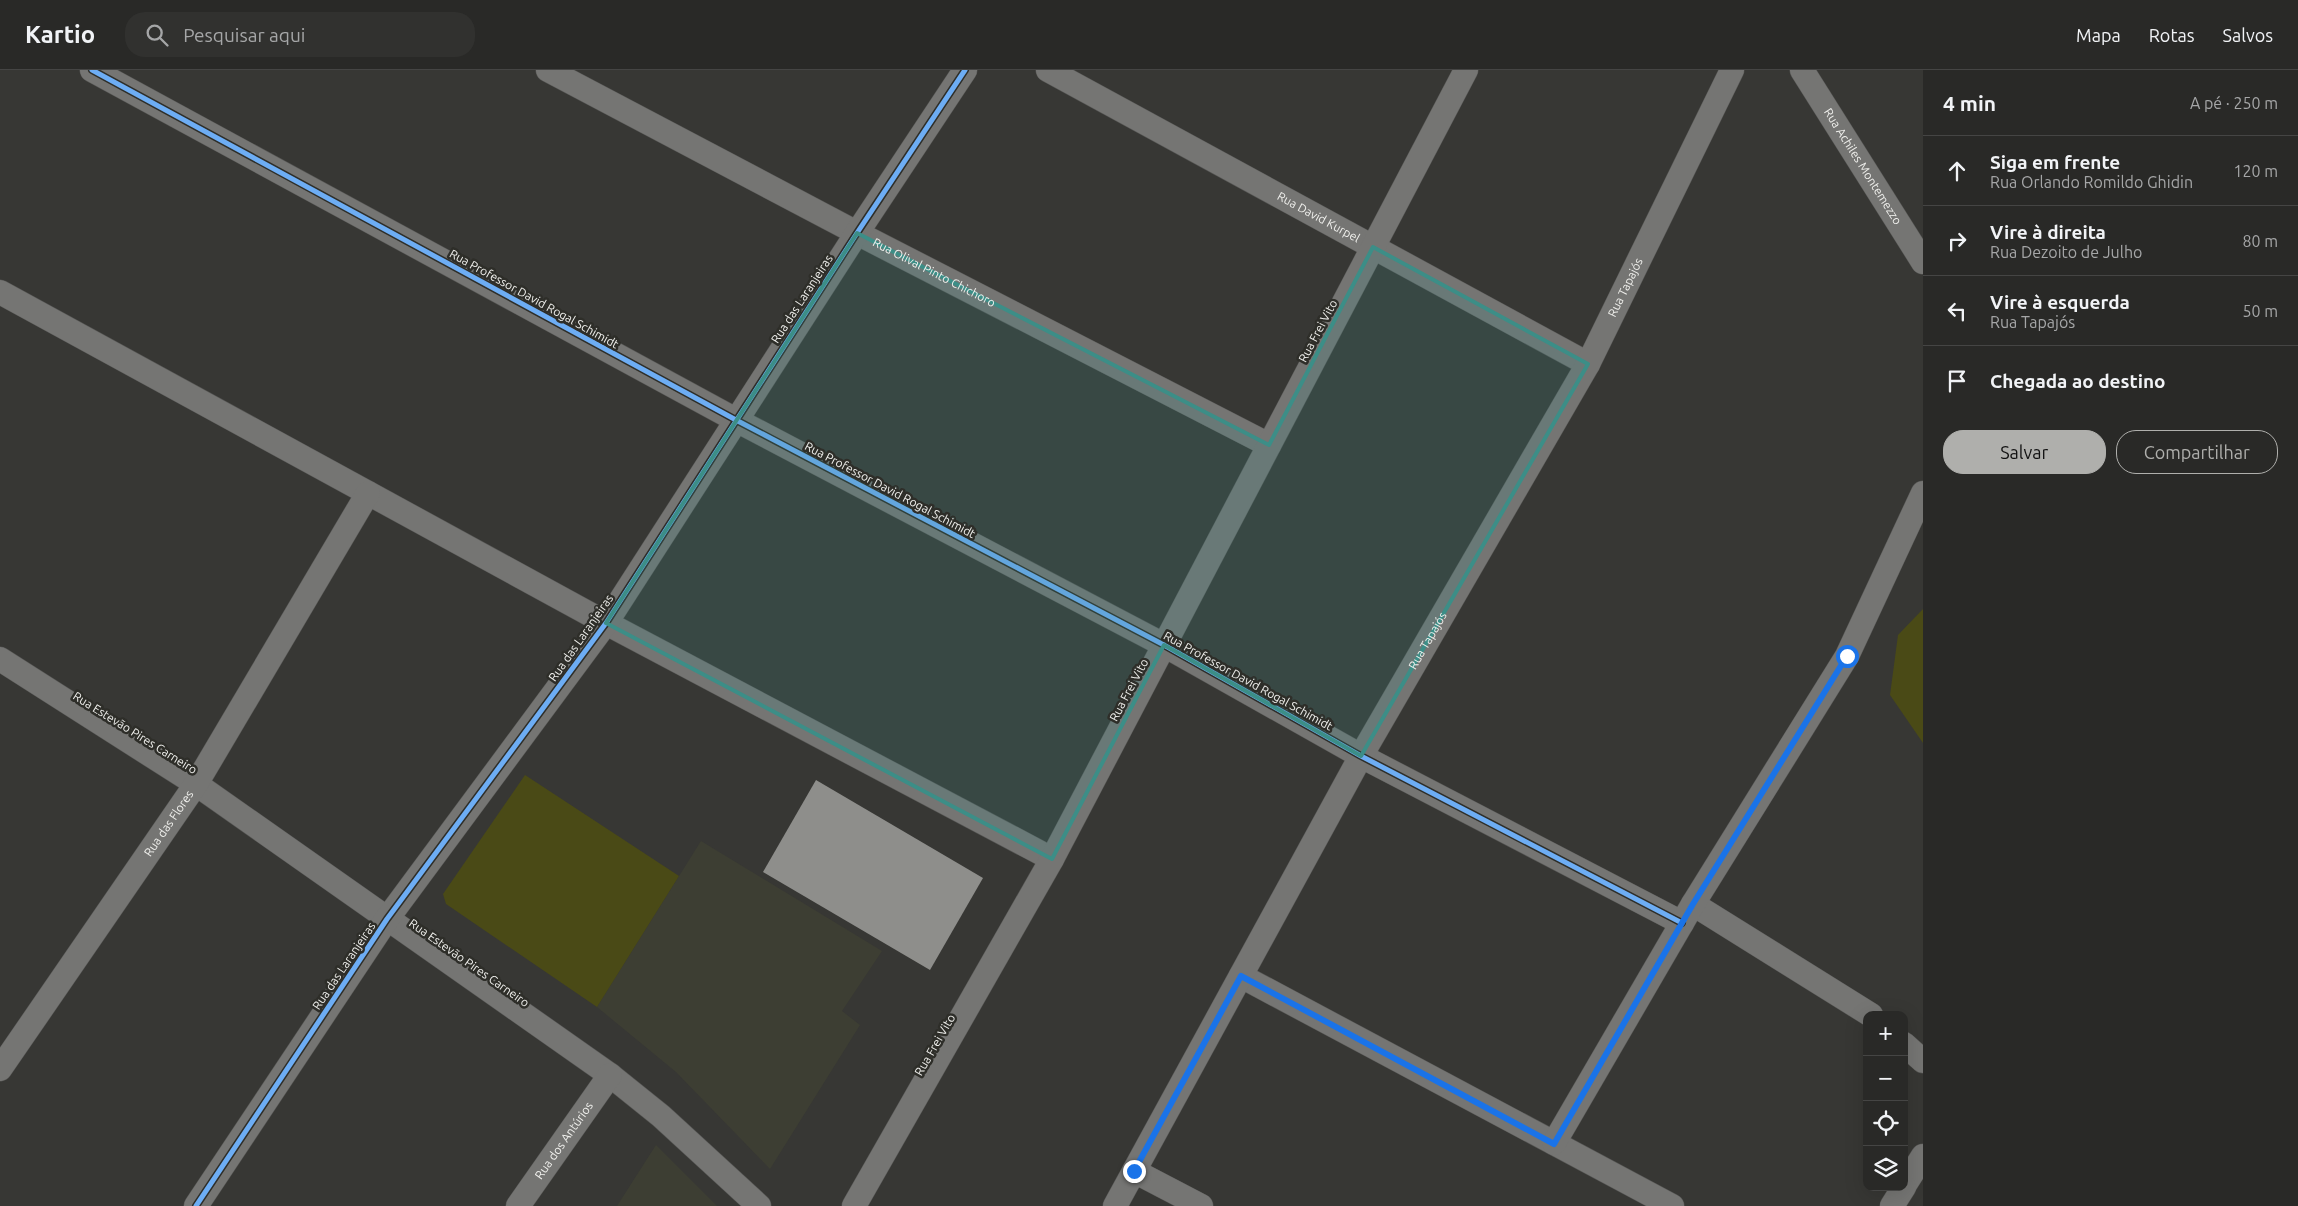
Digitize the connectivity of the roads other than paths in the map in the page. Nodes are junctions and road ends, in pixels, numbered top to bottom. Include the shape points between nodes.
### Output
1 (92, 70) edge
2 (548, 70) edge
3 (965, 70) edge
4 (1048, 70) edge
5 (1466, 70) edge
6 (1732, 70) edge
7 (1802, 70) edge
8 (857, 233) junction
9 (1373, 247) junction
10 (1923, 262) edge
11 (0, 292) edge
12 (1588, 364) junction
13 (736, 420) junction
14 (1270, 445) junction
15 (368, 493) junction
16 (1923, 493) edge
17 (606, 623) junction
18 (1164, 645) junction
19 (0, 659) edge
20 (1361, 756) junction
21 (196, 784) junction
22 (1052, 859) junction
23 (1688, 914) junction
24 (388, 918) junction
25 (1241, 976) junction
26 (1864, 1011) edge
27 (1908, 1048) edge
28 (1923, 1061) edge
29 (0, 1069) edge
30 (610, 1075) junction
31 (1554, 1144) junction
32 (1923, 1156) edge
33 (1134, 1171) junction
34 (1908, 1180) edge
35 (1901, 1191) edge
36 (196, 1206) edge
37 (518, 1206) edge
38 (759, 1206) edge
39 (854, 1206) edge
40 (1115, 1206) edge
41 (1201, 1206) edge
42 (1672, 1206) edge
43 (1892, 1206) edge

1 - 13 street, Rua Professor David Rogal Schimidt
2 - 8 street, Rua Olival Pinto Chichoro
3 - 8 street, Rua das Laranjeiras
4 - 9 street, Rua David Kurpel
5 - 9 street, Rua Frei Vito
6 - 12 street, Rua Tapajós
7 - 10 street, Rua Achiles Montemezzo
8 - 13 street, Rua das Laranjeiras
8 - 14 street, Rua Olival Pinto Chichoro
9 - 12 street, Rua David Kurpel
9 - 14 street, Rua Frei Vito
11 - 15 street
12 - 20 street, Rua Tapajós
13 - 17 street, Rua das Laranjeiras
13 - 18 street, Rua Professor David Rogal Schimidt
14 - 18 street, Rua Frei Vito
15 - 17 street
15 - 21 street, Rua das Flores
16 - 23 street via 1847,656
17 - 22 street
17 - 24 street, Rua das Laranjeiras
18 - 20 street, Rua Professor David Rogal Schimidt
18 - 22 street, Rua Frei Vito
19 - 21 street, Rua Estevão Pires Carneiro
20 - 23 street, Rua Professor David Rogal Schimidt
20 - 25 street, Rua Tapajós
21 - 24 street, Rua Estevão Pires Carneiro
21 - 29 street, Rua das Flores
22 - 39 street, Rua Frei Vito
23 - 26 street, Rua Professor David Rogal Schimidt
23 - 31 street
24 - 30 street, Rua Estevão Pires Carneiro
24 - 36 street, Rua das Laranjeiras
25 - 31 street
25 - 33 street, Rua Tapajós
27 - 28 street
30 - 37 street, Rua dos Antúrios
30 - 38 street, Rua Estevão Pires Carneiro via 661,1116
31 - 42 street
32 - 34 street
33 - 40 street, Rua Tapajós
33 - 41 street
35 - 43 street

